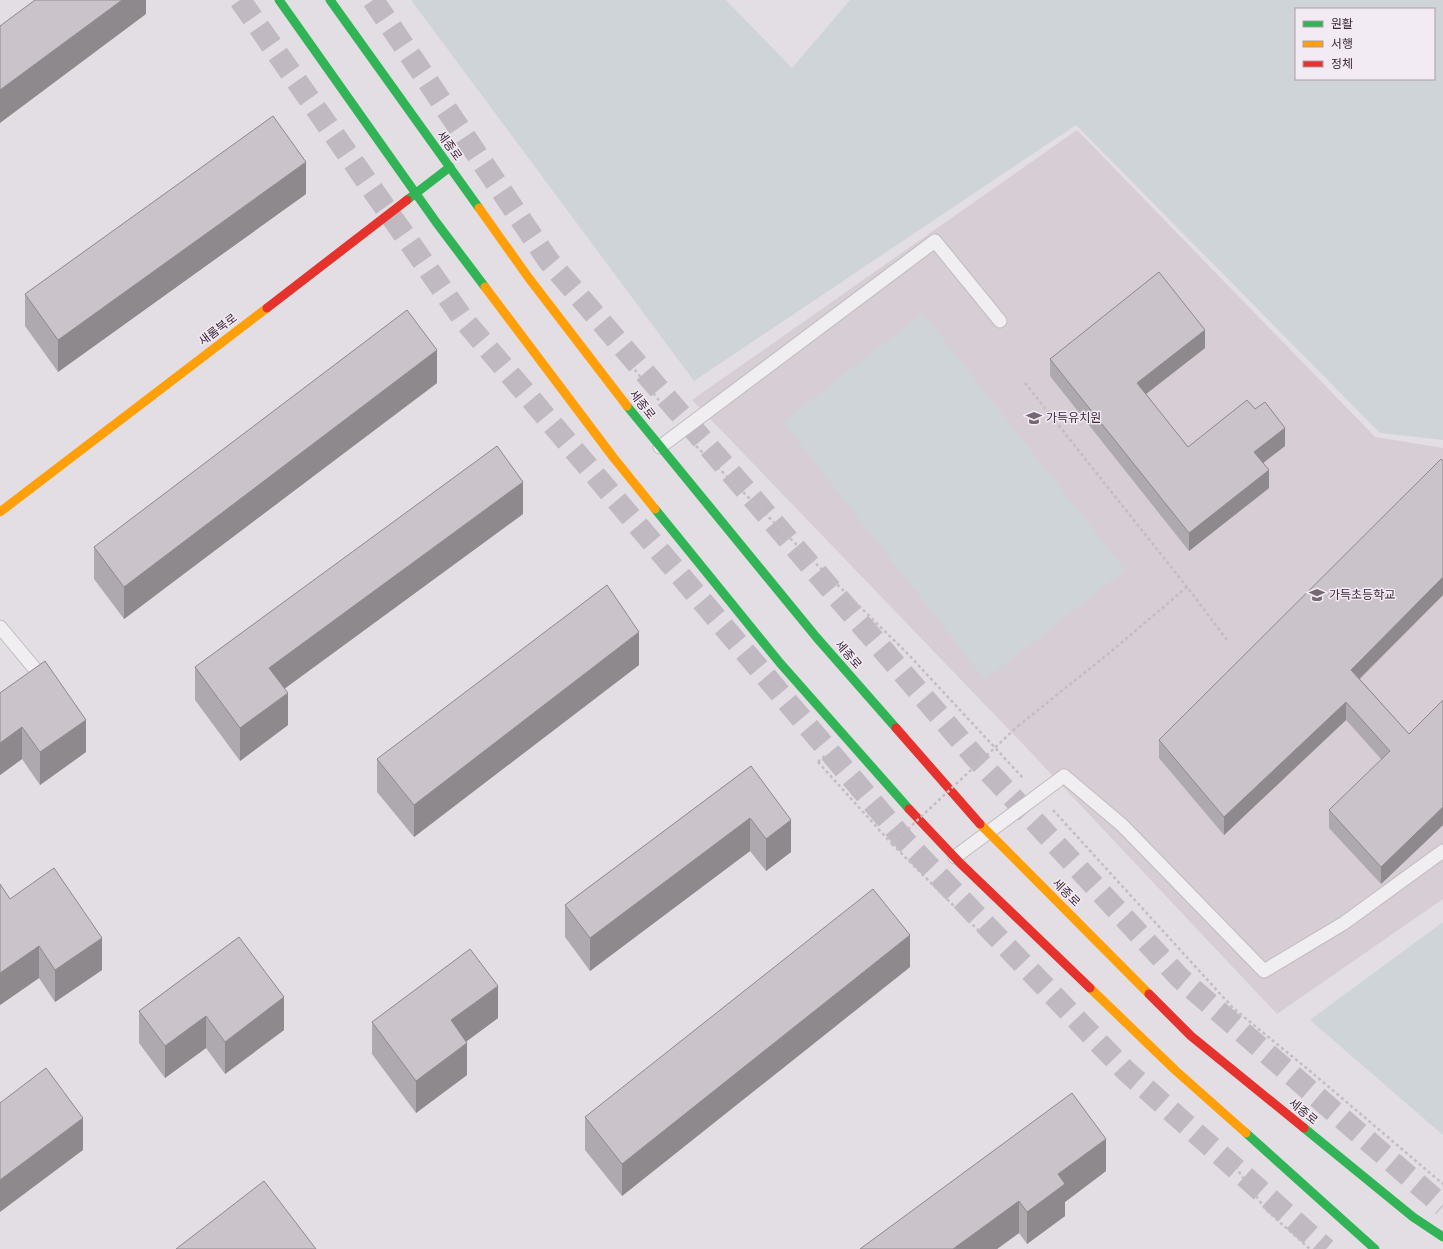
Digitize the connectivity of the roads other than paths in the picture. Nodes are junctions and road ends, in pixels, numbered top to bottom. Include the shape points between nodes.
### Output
1 (279, 0) edge
2 (330, 0) edge
3 (450, 168) junction
4 (416, 193) junction
5 (1000, 321) dead end
6 (660, 447) junction
7 (0, 512) edge
8 (0, 627) edge
9 (51, 688) edge
10 (988, 833) junction
11 (1443, 851) edge
12 (955, 857) junction
13 (1443, 1237) edge
14 (1376, 1249) edge

1 - 4 main road
2 - 3 main road, 세종로
3 - 4 main road, 새롬북로
3 - 6 main road, 세종로 via 528,277
4 - 7 main road, 새롬북로
4 - 12 main road via 612,457 780,663
5 - 6 lane via 935,241
6 - 10 main road, 세종로 via 817,638
8 - 9 lane
10 - 11 lane via 1064,776 1122,825 1264,971 1344,923
10 - 12 lane
10 - 13 main road, 세종로 via 1191,1036 1413,1217
12 - 14 main road via 1175,1070

